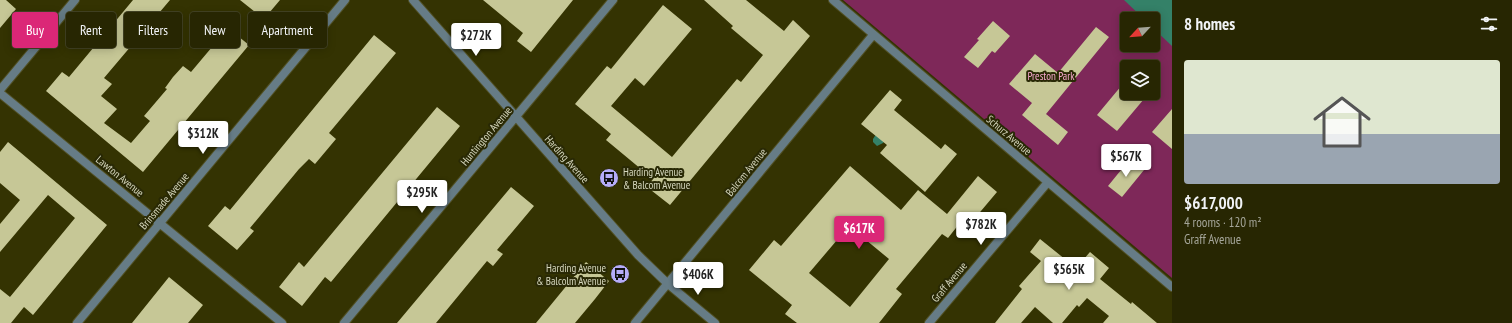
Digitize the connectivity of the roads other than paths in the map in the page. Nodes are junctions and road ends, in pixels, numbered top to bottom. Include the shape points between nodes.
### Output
1 (75, 0) edge
2 (345, 0) edge
3 (413, 0) edge
4 (614, 0) edge
5 (833, 0) edge
6 (873, 35) junction
7 (0, 92) edge
8 (516, 117) junction
9 (1048, 182) junction
10 (160, 223) junction
11 (668, 284) junction
12 (1172, 287) edge
13 (77, 323) edge
14 (282, 323) edge
15 (344, 323) edge
16 (635, 323) edge
17 (715, 323) edge
18 (930, 323) edge

1 - 7 street
2 - 10 street, Brinsmade Avenue
3 - 8 street, Harding Avenue
4 - 8 street, Huntington Avenue
5 - 6 street, Schurz Avenue
6 - 9 street, Schurz Avenue
6 - 11 street, Balcom Avenue
7 - 10 street, Lawton Avenue
8 - 11 street, Harding Avenue via 638,255
8 - 15 street, Huntington Avenue
9 - 12 street, Schurz Avenue
9 - 18 street, Graff Avenue
10 - 13 street, Brinsmade Avenue
10 - 14 street, Lawton Avenue
11 - 16 street, Balcom Avenue
11 - 17 street, Harding Avenue

